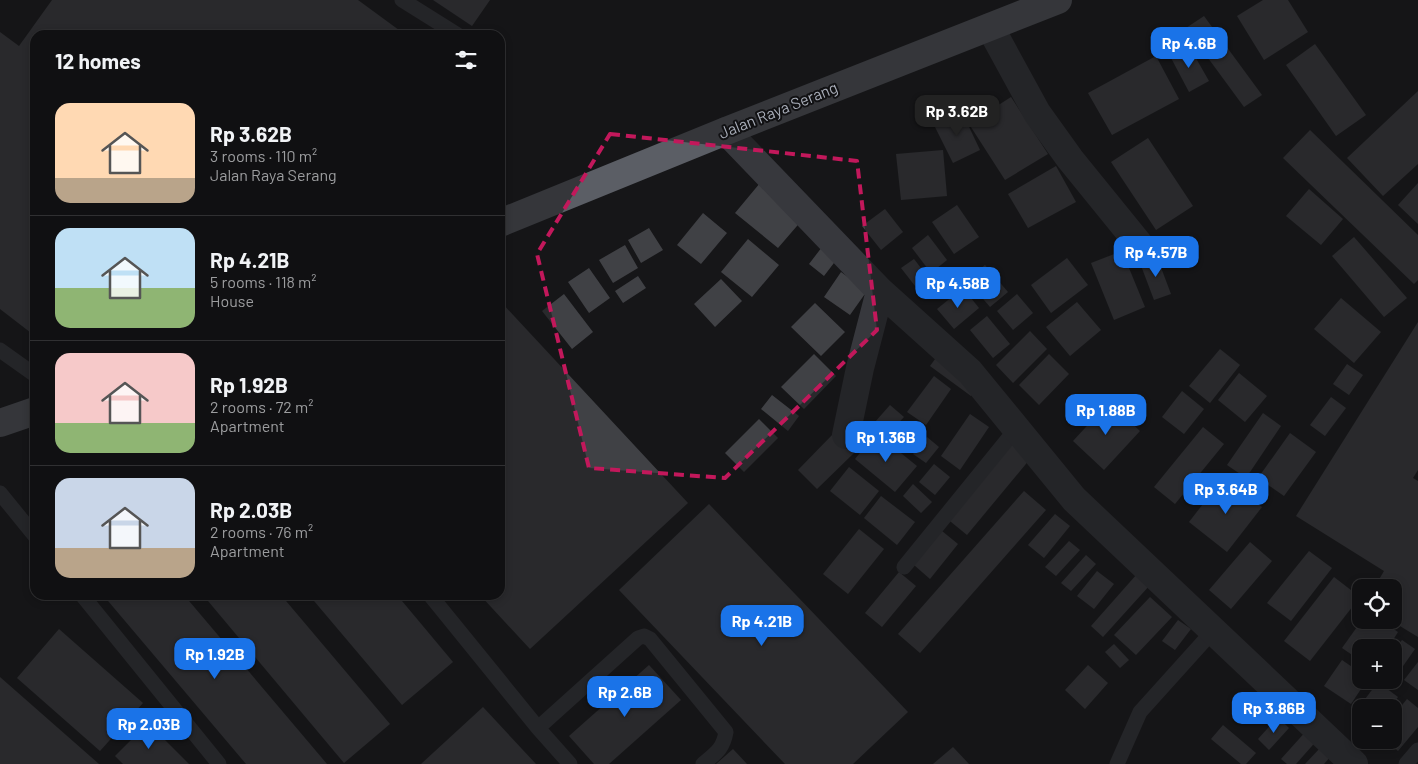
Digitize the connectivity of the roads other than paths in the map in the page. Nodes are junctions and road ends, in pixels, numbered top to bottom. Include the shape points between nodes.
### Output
1 (402, 0) edge
2 (1058, 0) edge
3 (990, 27) junction
4 (450, 30) edge
5 (726, 131) junction
6 (505, 221) edge
7 (1139, 244) dead end
8 (880, 291) junction
9 (0, 350) edge
10 (30, 371) edge
11 (30, 413) edge
12 (0, 423) edge
13 (1016, 429) junction
14 (846, 435) dead end
15 (0, 493) edge
16 (30, 530) edge
17 (904, 567) dead end
18 (86, 600) edge
19 (434, 600) edge
20 (1213, 631) junction
21 (538, 728) junction
22 (1418, 750) edge
23 (219, 764) edge
24 (570, 764) edge
25 (703, 764) edge
26 (1117, 764) edge
27 (1354, 764) edge
28 (1406, 764) edge

1 - 4 lane
2 - 3 highway, Jalan Raya Serang
3 - 5 highway, Jalan Raya Serang
3 - 7 street via 1037,114
5 - 6 highway, Jalan Raya Serang
5 - 8 street
8 - 13 street via 970,372
8 - 14 street
9 - 10 lane
11 - 12 highway
13 - 17 lane
13 - 20 street via 1074,499
15 - 16 lane
18 - 23 lane
19 - 21 lane
20 - 26 lane via 1140,712
20 - 27 street
21 - 24 lane
21 - 25 lane via 644,636 650,639 726,732 720,748
22 - 28 lane

